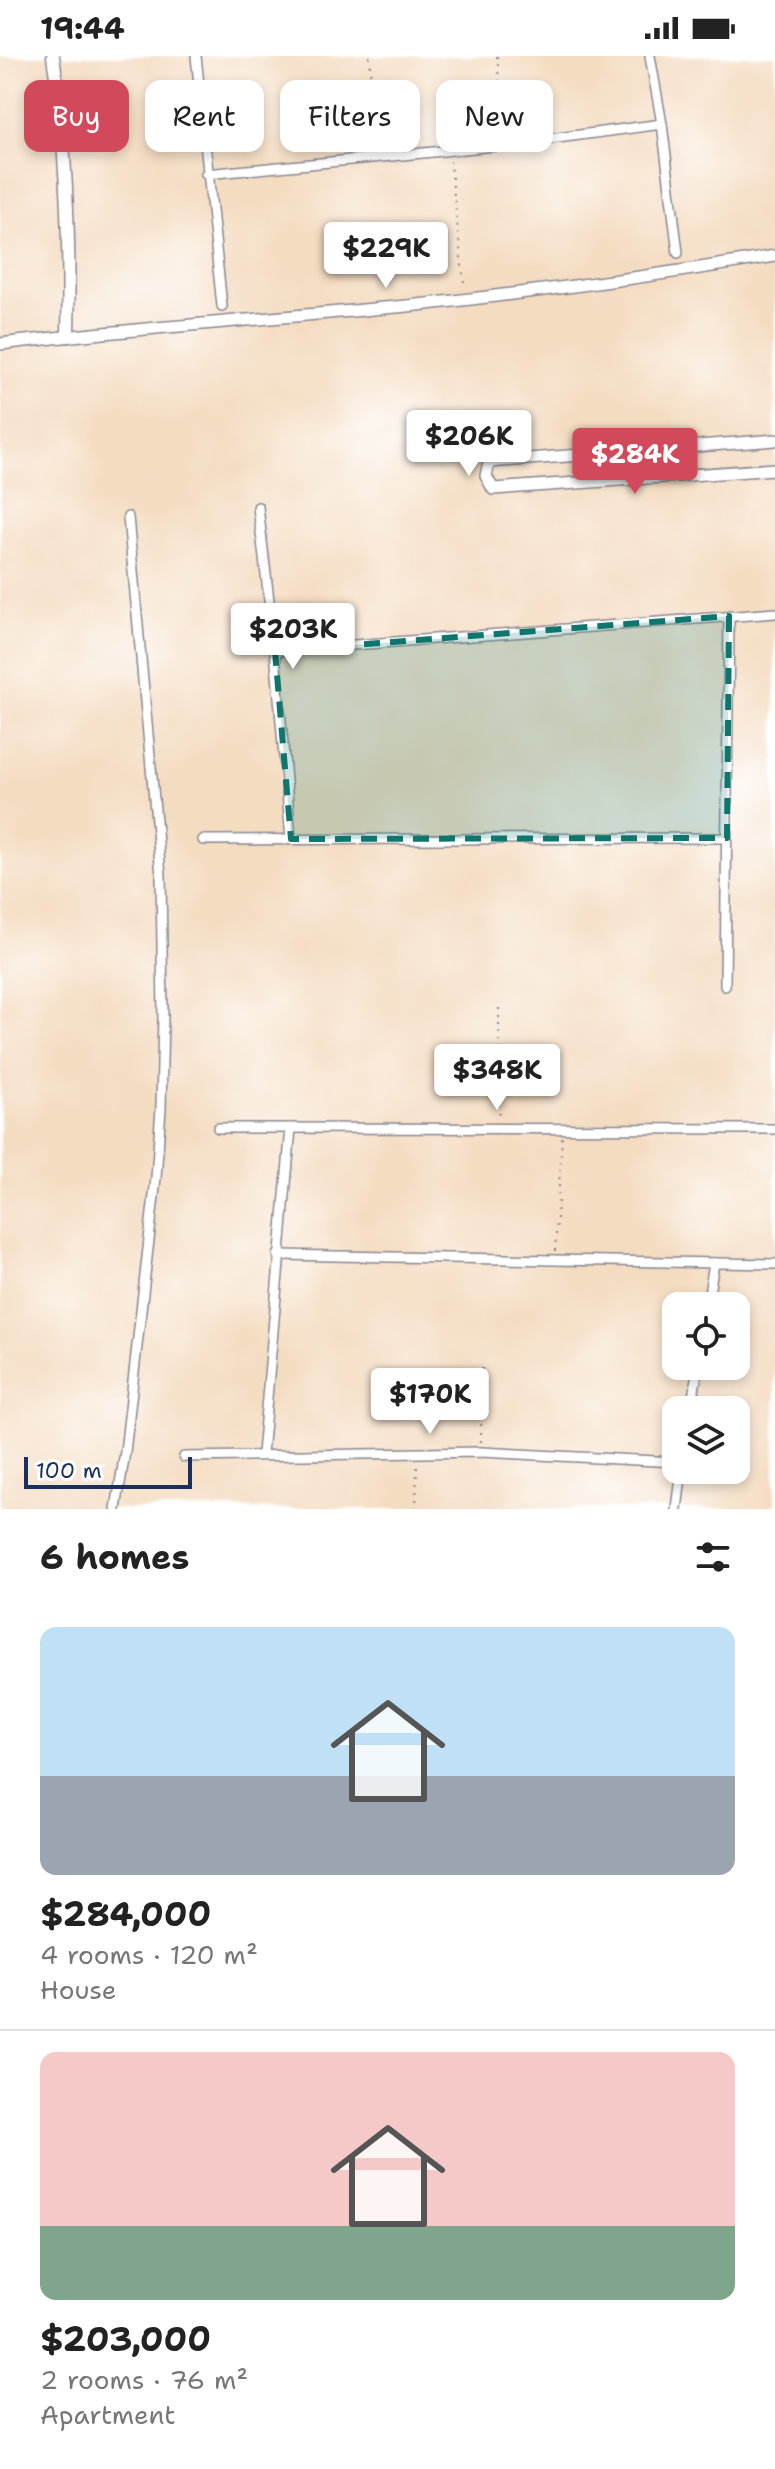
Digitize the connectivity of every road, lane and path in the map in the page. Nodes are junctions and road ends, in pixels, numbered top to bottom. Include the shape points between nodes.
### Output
1 (53, 56) edge
2 (196, 56) edge
3 (369, 56) edge
4 (497, 56) edge
5 (650, 56) edge
6 (499, 80) edge
7 (662, 124) junction
8 (553, 139) edge
9 (439, 152) edge
10 (449, 152) edge
11 (377, 158) junction
12 (206, 174) junction
13 (678, 253) dead end
14 (775, 256) edge
15 (464, 283) dead end
16 (222, 306) dead end
17 (68, 336) junction
18 (0, 344) edge
19 (775, 440) edge
20 (775, 469) edge
21 (258, 507) dead end
22 (128, 517) dead end
23 (775, 613) edge
24 (729, 616) junction
25 (275, 651) junction
26 (727, 838) junction
27 (291, 839) junction
28 (203, 840) dead end
29 (725, 986) dead end
30 (499, 1008) dead end
31 (218, 1128) dead end
32 (291, 1128) junction
33 (499, 1128) junction
34 (562, 1128) junction
35 (775, 1129) edge
36 (278, 1255) junction
37 (555, 1260) junction
38 (714, 1263) junction
39 (775, 1264) edge
40 (709, 1292) edge
41 (482, 1367) dead end
42 (417, 1452) junction
43 (481, 1452) junction
44 (262, 1454) junction
45 (184, 1457) dead end
46 (662, 1461) edge
47 (680, 1484) edge
48 (116, 1509) edge
49 (416, 1509) edge
50 (677, 1509) edge

1 - 17 main road via 69,243
2 - 12 street
3 - 11 path
4 - 6 path
5 - 7 street
7 - 8 street
7 - 13 street
9 - 11 street
10 - 15 path
11 - 12 street
12 - 16 street
14 - 17 street via 425,304
17 - 18 street
19 - 20 street via 489,462 486,476 493,489
21 - 25 street
22 - 48 street via 161,875 163,1015 156,1178
23 - 24 street
24 - 25 street
24 - 26 street
25 - 27 street
26 - 27 street
26 - 29 street
27 - 28 street
30 - 33 path
31 - 32 street
32 - 33 street
32 - 36 street
33 - 34 street
34 - 35 street
34 - 37 path
36 - 37 street
36 - 44 street
37 - 38 street
38 - 39 street
38 - 40 street
41 - 43 path
42 - 43 street
42 - 44 street
42 - 49 path
43 - 46 street
44 - 45 street
47 - 50 street

